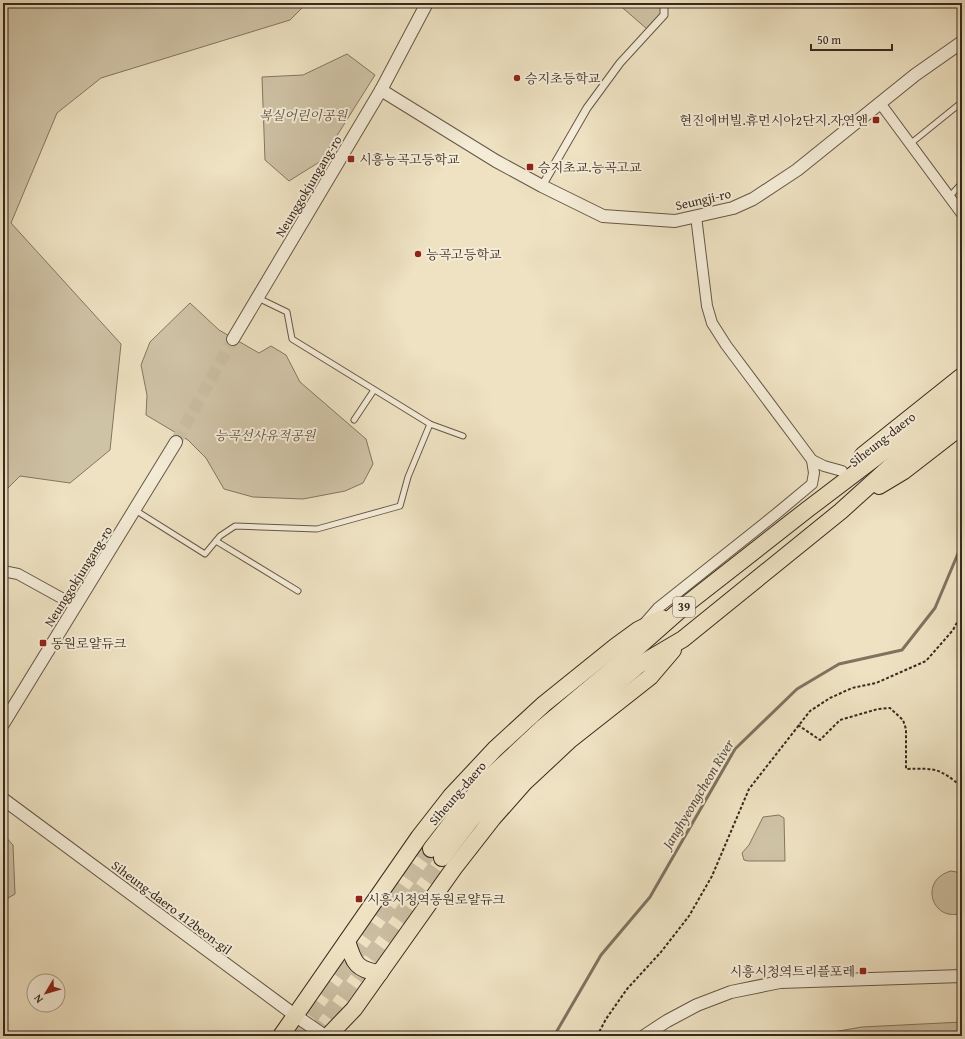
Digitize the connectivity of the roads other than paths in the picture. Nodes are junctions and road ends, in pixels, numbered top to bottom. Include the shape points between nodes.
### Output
1 (427, 3) edge
2 (664, 3) edge
3 (962, 42) edge
4 (381, 90) junction
5 (962, 102) edge
6 (880, 103) junction
7 (910, 144) junction
8 (962, 183) edge
9 (542, 186) junction
10 (949, 197) junction
11 (962, 214) edge
12 (696, 216) junction
13 (258, 298) junction
14 (233, 339) tunnel mouth
15 (962, 376) edge
16 (374, 390) junction
17 (962, 392) edge
18 (962, 408) edge
19 (354, 420) dead end
20 (430, 424) junction
21 (962, 426) edge
22 (463, 436) dead end
23 (176, 442) tunnel mouth
24 (812, 460) junction
25 (842, 471) junction
26 (808, 509) junction
27 (135, 510) junction
28 (841, 511) junction
29 (216, 541) junction
30 (3, 571) edge
31 (298, 591) dead end
32 (688, 603) junction
33 (76, 606) junction
34 (638, 630) junction
35 (683, 639) junction
36 (3, 724) edge
37 (3, 799) edge
38 (347, 941) junction
39 (380, 973) junction
40 (962, 976) edge
41 (296, 1016) junction
42 (281, 1036) edge
43 (327, 1036) edge
44 (644, 1036) edge

1 - 4 street, Neunggokjungang-ro
2 - 9 street via 664,16 620,64 587,108
3 - 6 street, Seungji-ro
4 - 9 street, Seungji-ro via 496,161
4 - 13 street, Neunggokjungang-ro
5 - 7 lane
6 - 7 street
6 - 12 street, Seungji-ro via 797,170 753,199 733,208
7 - 10 street
8 - 10 lane
9 - 12 street, Seungji-ro via 603,216 676,220
10 - 11 street
12 - 24 street via 707,306 712,323
13 - 14 street, Neunggokjungang-ro
13 - 16 lane via 287,312 292,339
15 - 25 main road, Siheung-daero
16 - 19 lane
16 - 20 lane
17 - 26 main road, Siheung-daero / 39
18 - 28 main road, Siheung-daero / 39 via 902,455
20 - 22 lane
20 - 29 lane via 408,477 400,506 317,529 236,526
21 - 28 main road, Siheung-daero via 904,471
23 - 27 street, Neunggokjungang-ro
24 - 25 street
24 - 34 street via 812,484 658,608
25 - 26 main road, Siheung-daero
26 - 32 main road, Siheung-daero / 39
27 - 29 lane via 206,554
27 - 33 street, Neunggokjungang-ro
28 - 35 main road, Siheung-daero / 39
29 - 31 lane
30 - 33 street via 18,574
32 - 34 main road, Siheung-daero
32 - 35 main road, Siheung-daero / 39 via 541,729 492,775 460,810 436,854 550,740 639,665
33 - 36 street, Neunggokjungang-ro
34 - 38 main road, Siheung-daero via 544,704 490,754 451,796 419,837
35 - 39 main road, Siheung-daero via 650,677 570,740 519,789 454,868
37 - 41 street, Siheung-daero 412beon-gil
38 - 39 main road via 356,964 366,971
38 - 41 main road, Siheung-daero
39 - 43 main road, Siheung-daero via 354,1009
40 - 44 street via 780,982 731,992 667,1021
41 - 42 main road, Siheung-daero
41 - 43 street, Siheung-daero 412beon-gil

